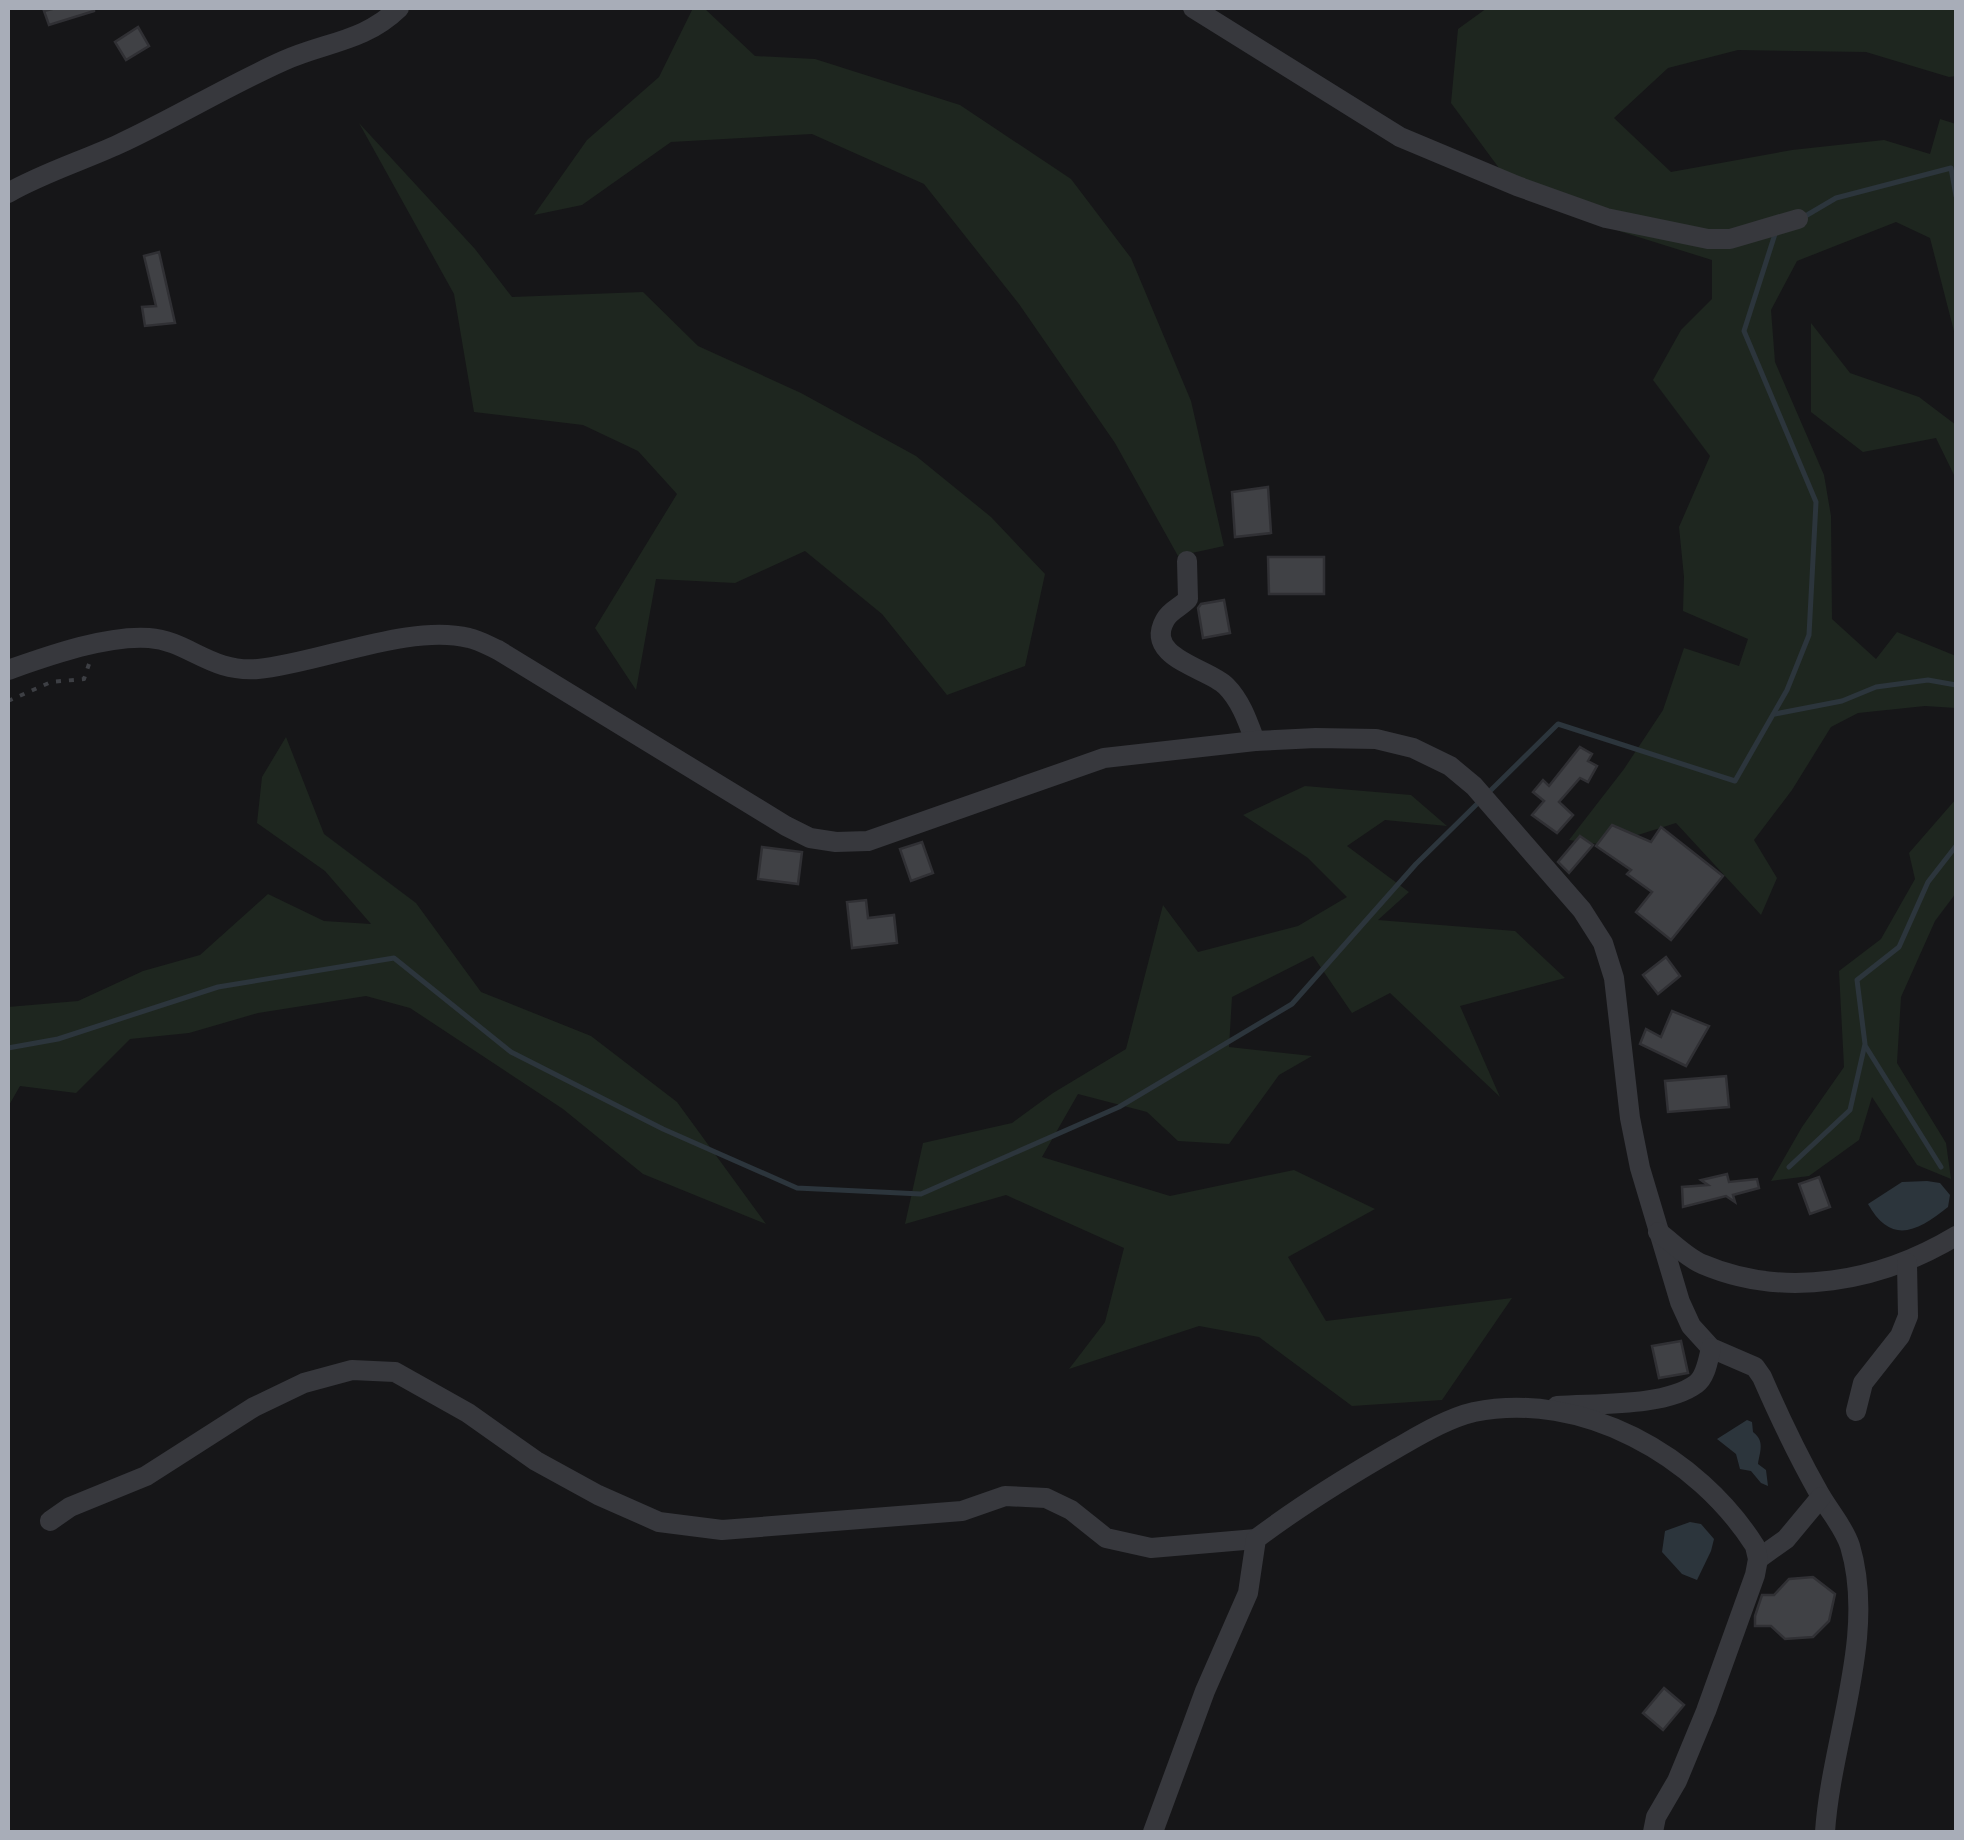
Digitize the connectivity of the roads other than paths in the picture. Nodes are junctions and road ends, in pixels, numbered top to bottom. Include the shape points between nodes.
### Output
1 (399, 8) edge
2 (1193, 8) edge
3 (8, 193) edge
4 (1798, 219) dead end
5 (1188, 561) dead end
6 (8, 670) edge
7 (1256, 741) junction
8 (1658, 1232) junction
9 (1956, 1236) edge
10 (1907, 1263) junction
11 (1711, 1348) junction
12 (1510, 1409) junction
13 (1856, 1411) dead end
14 (1821, 1497) junction
15 (50, 1521) dead end
16 (1256, 1539) junction
17 (1758, 1559) junction
18 (1152, 1832) edge
19 (1653, 1832) edge
20 (1825, 1832) edge

1 - 3 street via 361,36 278,63
2 - 4 street via 1400,137 1606,218 1708,239
5 - 7 street via 1188,599 1170,612 1162,638 1181,662 1227,687
6 - 7 street via 97,644 150,638 222,668 255,670 413,637 468,638 786,826 836,842 902,831 1104,758
7 - 8 street via 1376,739 1450,766 1582,910 1603,942 1614,978 1630,1118
8 - 10 street via 1700,1264 1750,1278 1842,1280
8 - 11 street via 1680,1302
9 - 10 street
10 - 13 street via 1908,1316 1863,1383
11 - 12 street via 1697,1384 1675,1393
11 - 14 street via 1762,1376
12 - 16 street via 1471,1413 1421,1434
12 - 17 street via 1558,1413 1631,1434 1699,1481 1749,1536
14 - 17 street via 1786,1539
14 - 20 street via 1850,1542 1860,1621
15 - 16 street via 146,1476 304,1382 352,1370 395,1372 536,1461 659,1522 722,1530 962,1511 1005,1496 1046,1498 1106,1538 1151,1548
16 - 18 street via 1248,1593
17 - 19 street via 1706,1711

